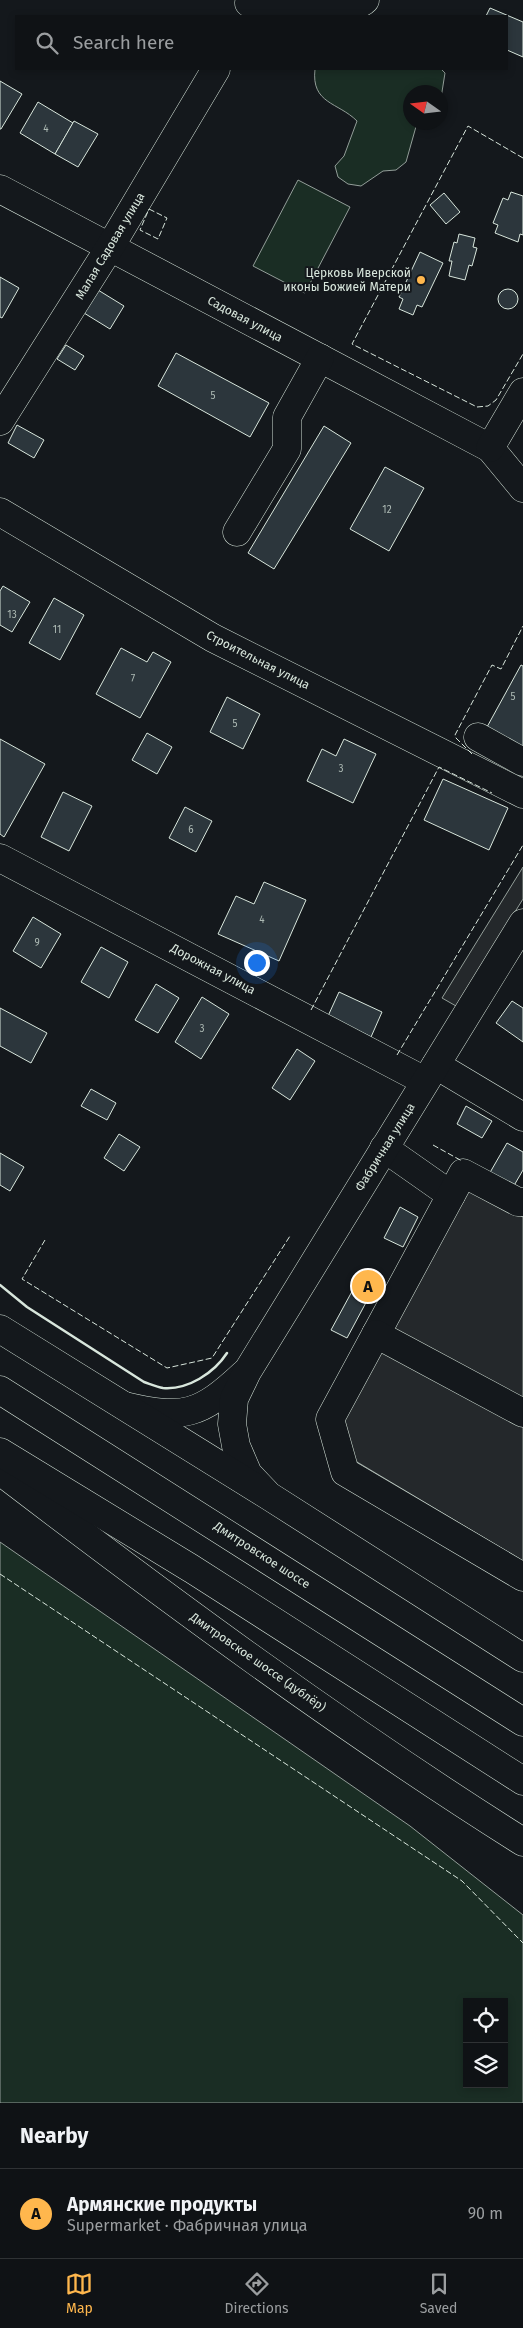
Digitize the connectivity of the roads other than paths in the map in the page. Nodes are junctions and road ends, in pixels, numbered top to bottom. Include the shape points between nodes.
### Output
1 (365, 0) edge
2 (247, 6) edge
3 (215, 70) edge
4 (0, 189) edge
5 (110, 247) junction
6 (320, 358) junction
7 (523, 392) edge
8 (0, 420) edge
9 (490, 448) junction
10 (523, 488) edge
11 (0, 512) edge
12 (237, 532) dead end
13 (478, 737) dead end
14 (523, 762) edge
15 (523, 794) edge
16 (0, 858) edge
17 (523, 923) edge
18 (430, 1073) junction
19 (523, 1116) edge
20 (384, 1148) junction
21 (451, 1195) junction
22 (523, 1202) edge
23 (0, 1329) edge
24 (376, 1334) junction
25 (247, 1372) junction
26 (0, 1390) edge
27 (124, 1406) junction
28 (523, 1413) edge
29 (0, 1452) edge
30 (0, 1471) edge
31 (269, 1496) junction
32 (523, 1577) edge
33 (523, 1658) edge
34 (523, 1722) edge
35 (523, 1781) edge
36 (443, 1791) junction
37 (523, 1842) edge
38 (523, 1859) edge

1 - 2 main road via 341,10
3 - 5 main road, Малая Садовая улица
4 - 5 main road, Садовая улица
5 - 6 main road, Садовая улица
5 - 8 main road, Малая Садовая улица
6 - 9 main road, Садовая улица
6 - 12 main road via 287,417 287,450
7 - 9 main road
9 - 10 main road
11 - 15 main road, Строительная улица via 213,638
13 - 14 main road
16 - 18 main road, Дорожная улица
17 - 18 main road, Фабричная улица
18 - 19 main road, Дорожная улица
18 - 20 main road, Фабричная улица
20 - 21 main road
20 - 25 main road, Фабричная улица
21 - 22 main road via 463,1172
21 - 24 main road
23 - 27 main road
24 - 28 main road
24 - 32 main road via 330,1419 345,1472
25 - 27 main road, Фабричная улица via 202,1407 159,1414
25 - 31 main road, Фабричная улица via 234,1400 232,1424 236,1446 248,1474
26 - 34 main road, Дмитровское шоссе
27 - 31 main road
29 - 35 main road via 192,1569
30 - 36 main road, Дмитровское шоссе (дублёр) via 153,1588
31 - 33 main road
36 - 37 main road, Дмитровское шоссе (дублёр)
36 - 38 main road

